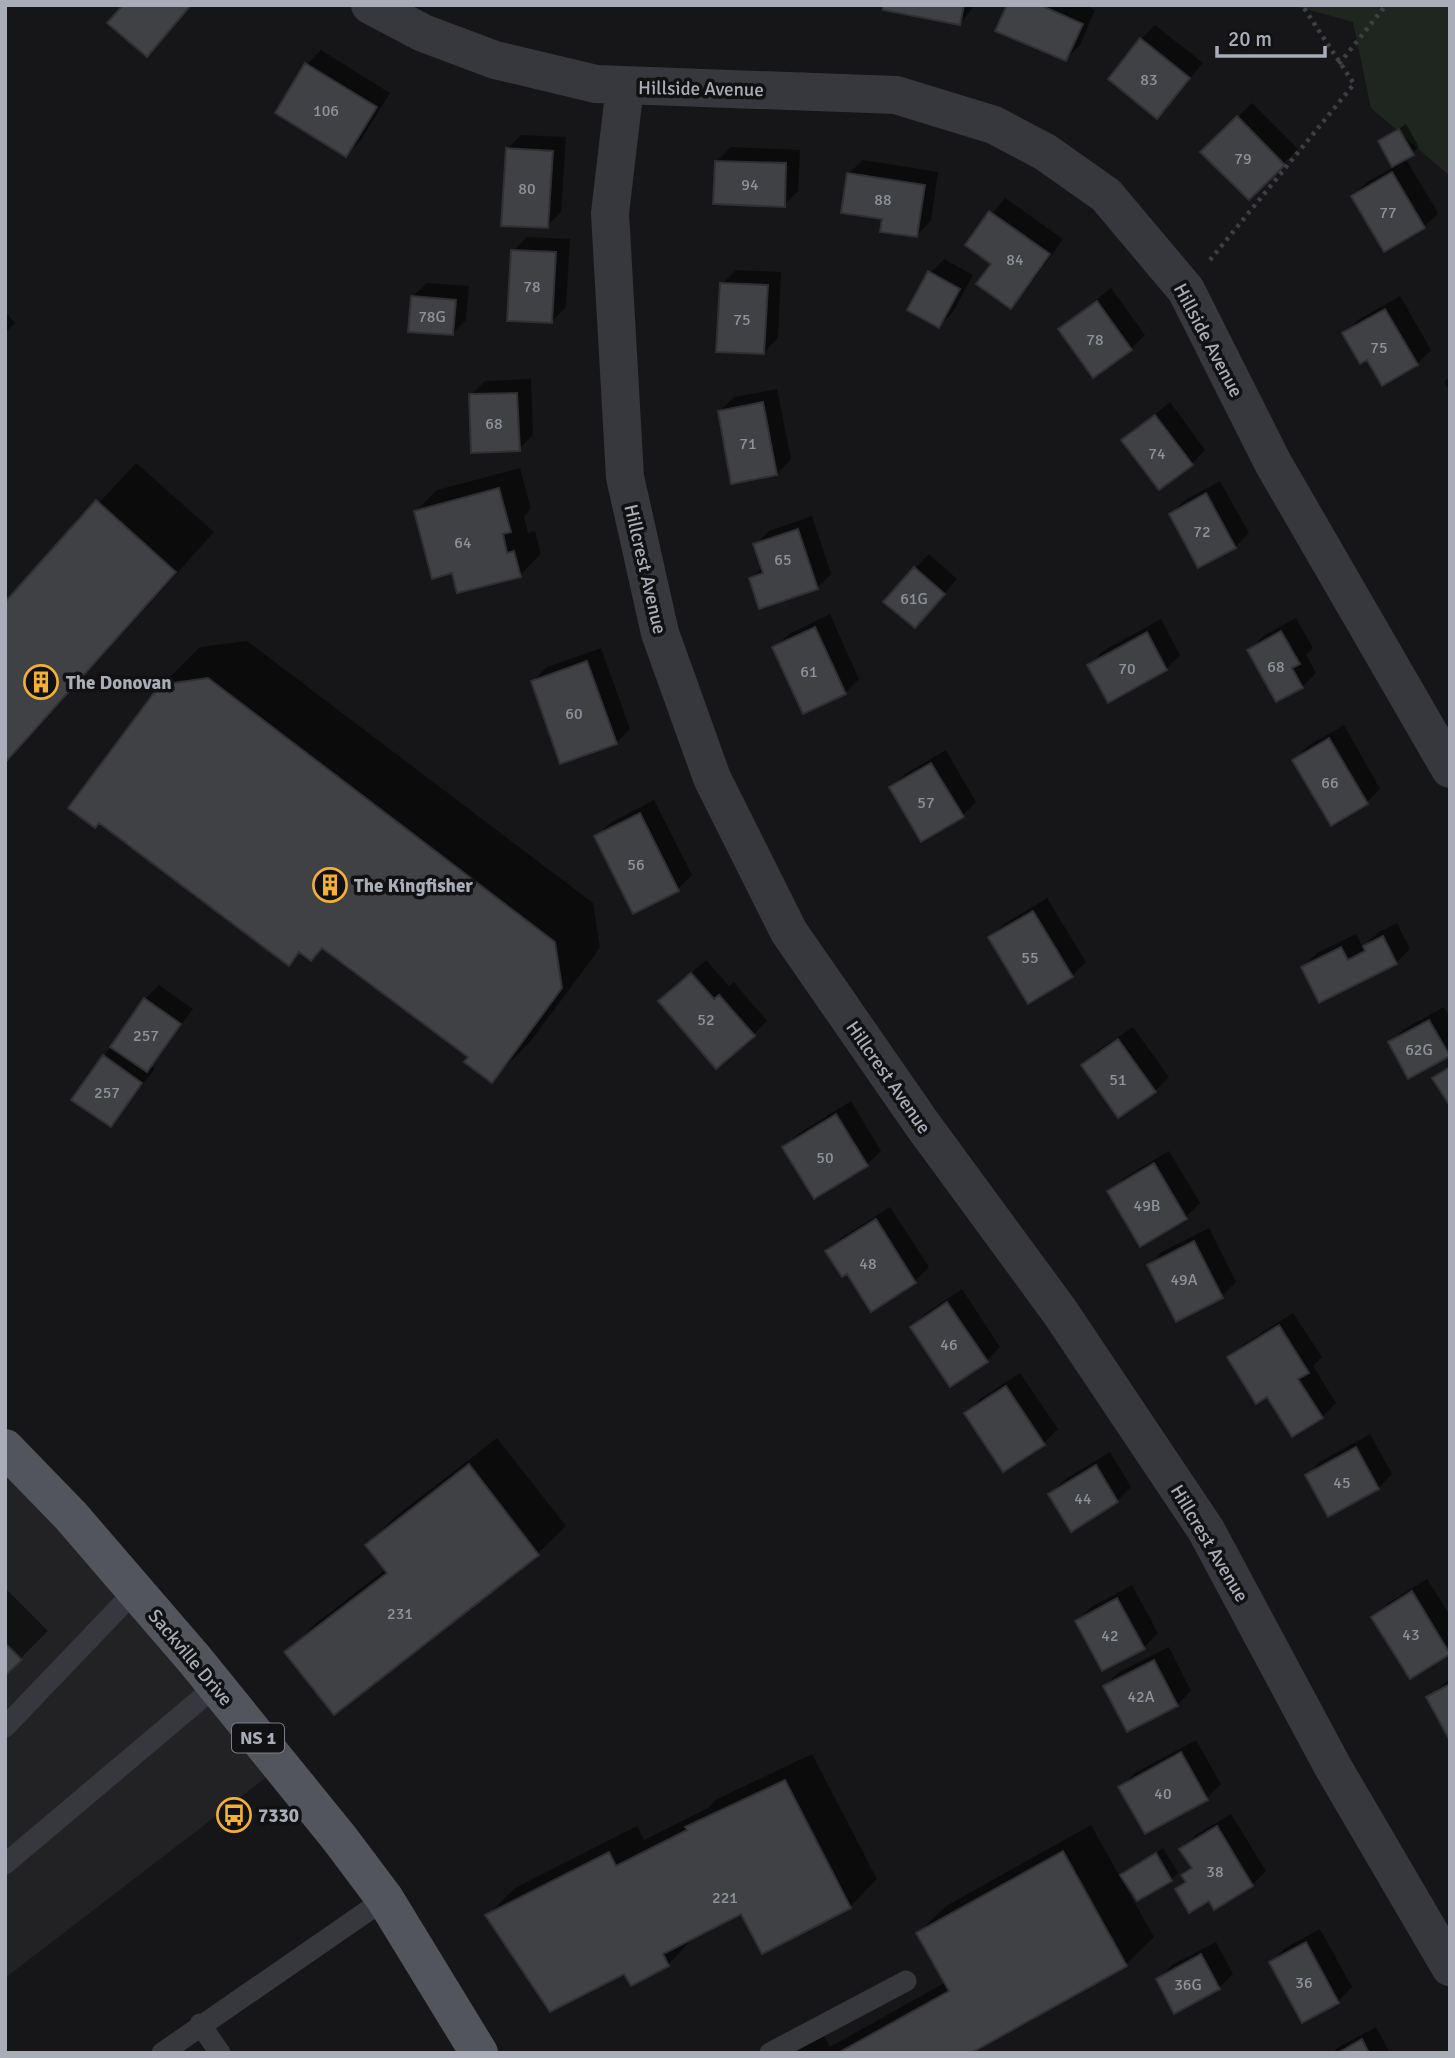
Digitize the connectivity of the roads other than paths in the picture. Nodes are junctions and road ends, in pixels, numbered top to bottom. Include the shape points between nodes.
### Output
1 (370, 5) edge
2 (625, 86) junction
3 (1450, 769) edge
4 (5, 1448) edge
5 (135, 1591) junction
6 (216, 1686) junction
7 (5, 1727) edge
8 (5, 1864) edge
9 (384, 1899) junction
10 (1450, 1967) edge
11 (906, 1981) dead end
12 (200, 2024) junction
13 (162, 2053) edge
14 (220, 2053) edge
15 (479, 2053) edge
16 (770, 2053) edge

1 - 2 street, Hillside Avenue via 423,33 495,60 596,84
2 - 3 street, Hillside Avenue via 896,95 994,125 1045,152 1106,195 1186,290 1273,463
2 - 10 street, Hillcrest Avenue via 610,214 625,477 660,634 712,778 789,932 1059,1312 1206,1530 1333,1767
4 - 5 main road, Sackville Drive / NS 1
5 - 6 main road, Sackville Drive / NS 1
5 - 7 lane
6 - 8 lane
6 - 9 main road, Sackville Drive / NS 1
9 - 12 lane
9 - 15 main road, Sackville Drive / NS 1
11 - 16 lane
12 - 13 lane
12 - 14 lane

